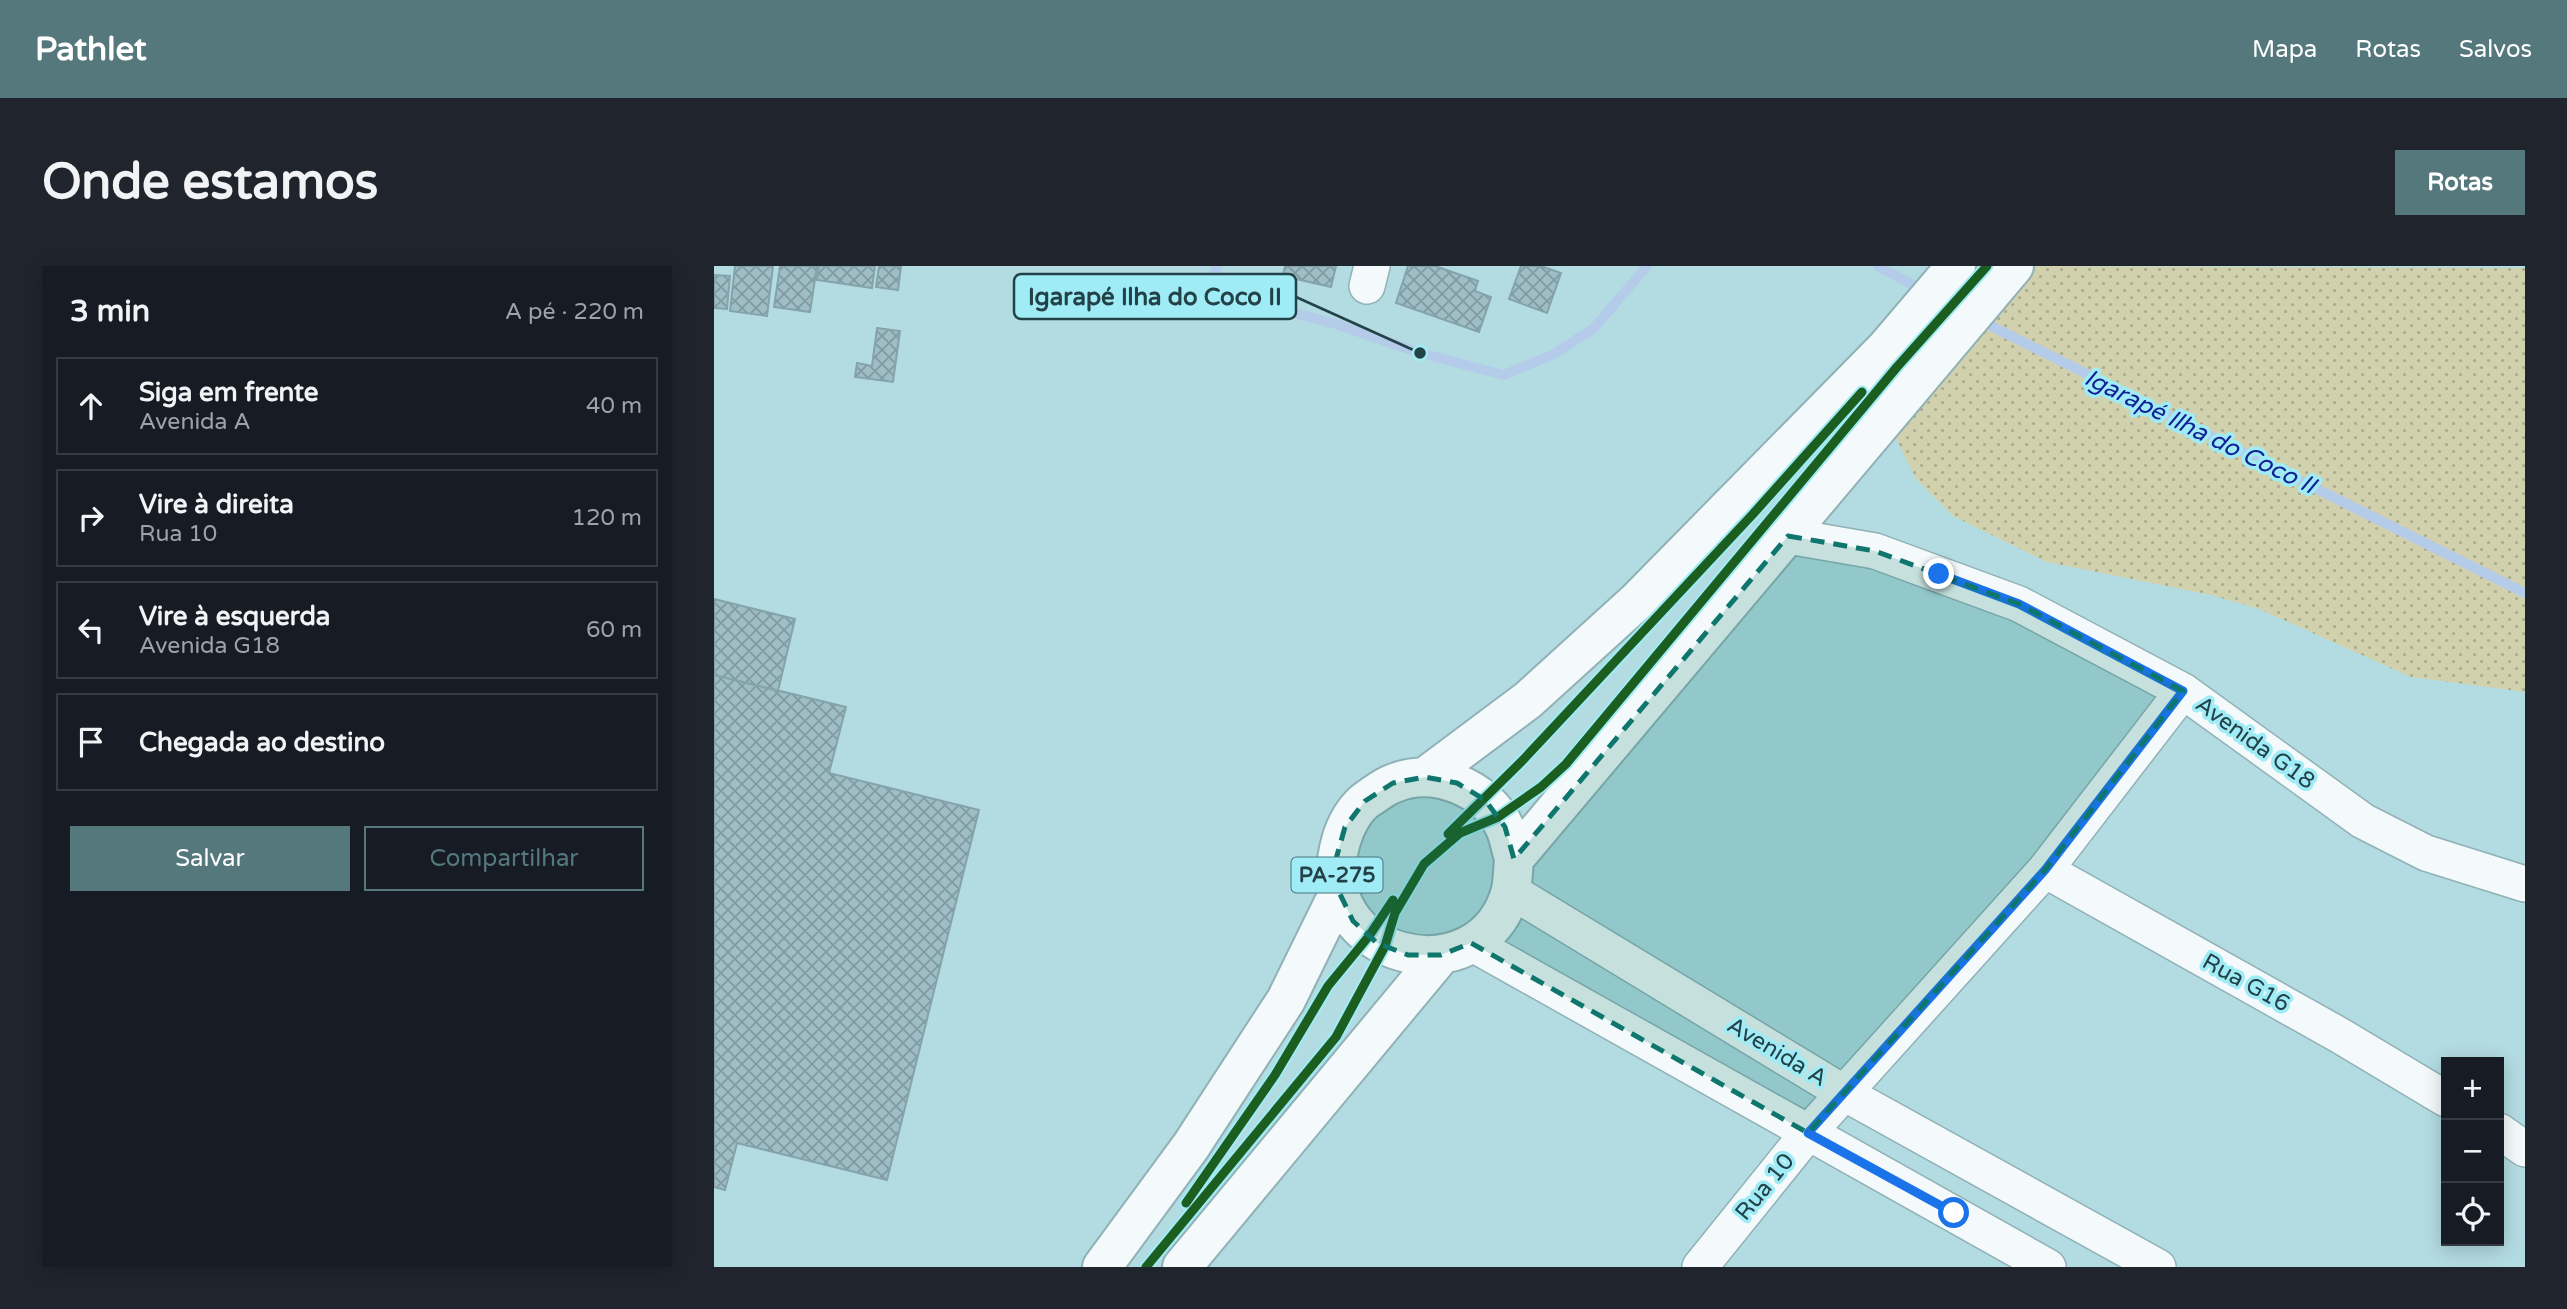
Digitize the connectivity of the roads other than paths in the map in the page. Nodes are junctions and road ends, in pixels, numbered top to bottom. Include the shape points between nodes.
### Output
1 (1956, 266) edge
2 (2008, 273) edge
3 (1788, 536) junction
4 (2183, 691) junction
5 (1425, 777) junction
6 (2045, 870) junction
7 (1512, 875) junction
8 (2525, 884) edge
9 (1339, 892) junction
10 (1456, 949) junction
11 (1844, 1093) junction
12 (2441, 1096) edge
13 (1808, 1133) junction
14 (2504, 1134) edge
15 (2525, 1149) edge
16 (1102, 1267) edge
17 (1182, 1267) edge
18 (1700, 1267) edge
19 (2048, 1267) edge
20 (2158, 1267) edge

1 - 5 highway, PA-275 via 1886,348 1627,610 1528,700
2 - 3 highway
3 - 4 street, Avenida G18 via 1875,551 2019,604
3 - 7 highway
4 - 6 street, Rua 10
4 - 8 street, Avenida G18 via 2363,821 2426,853
5 - 7 highway, PA-275 via 1457,783 1485,800 1504,827
5 - 9 highway, PA-275 via 1393,783 1365,801 1345,827 1336,859
6 - 11 street, Rua 10
6 - 12 street, Rua G16
7 - 10 highway via 1496,921
7 - 11 street, Avenida A
9 - 10 highway, PA-275 via 1353,921 1377,943 1408,955
9 - 16 highway, PA-275 via 1286,1000 1191,1146
10 - 13 street
10 - 17 highway
11 - 13 street, Rua 10
11 - 20 street, Avenida A
13 - 18 street, Rua 10
13 - 19 street
14 - 15 street

